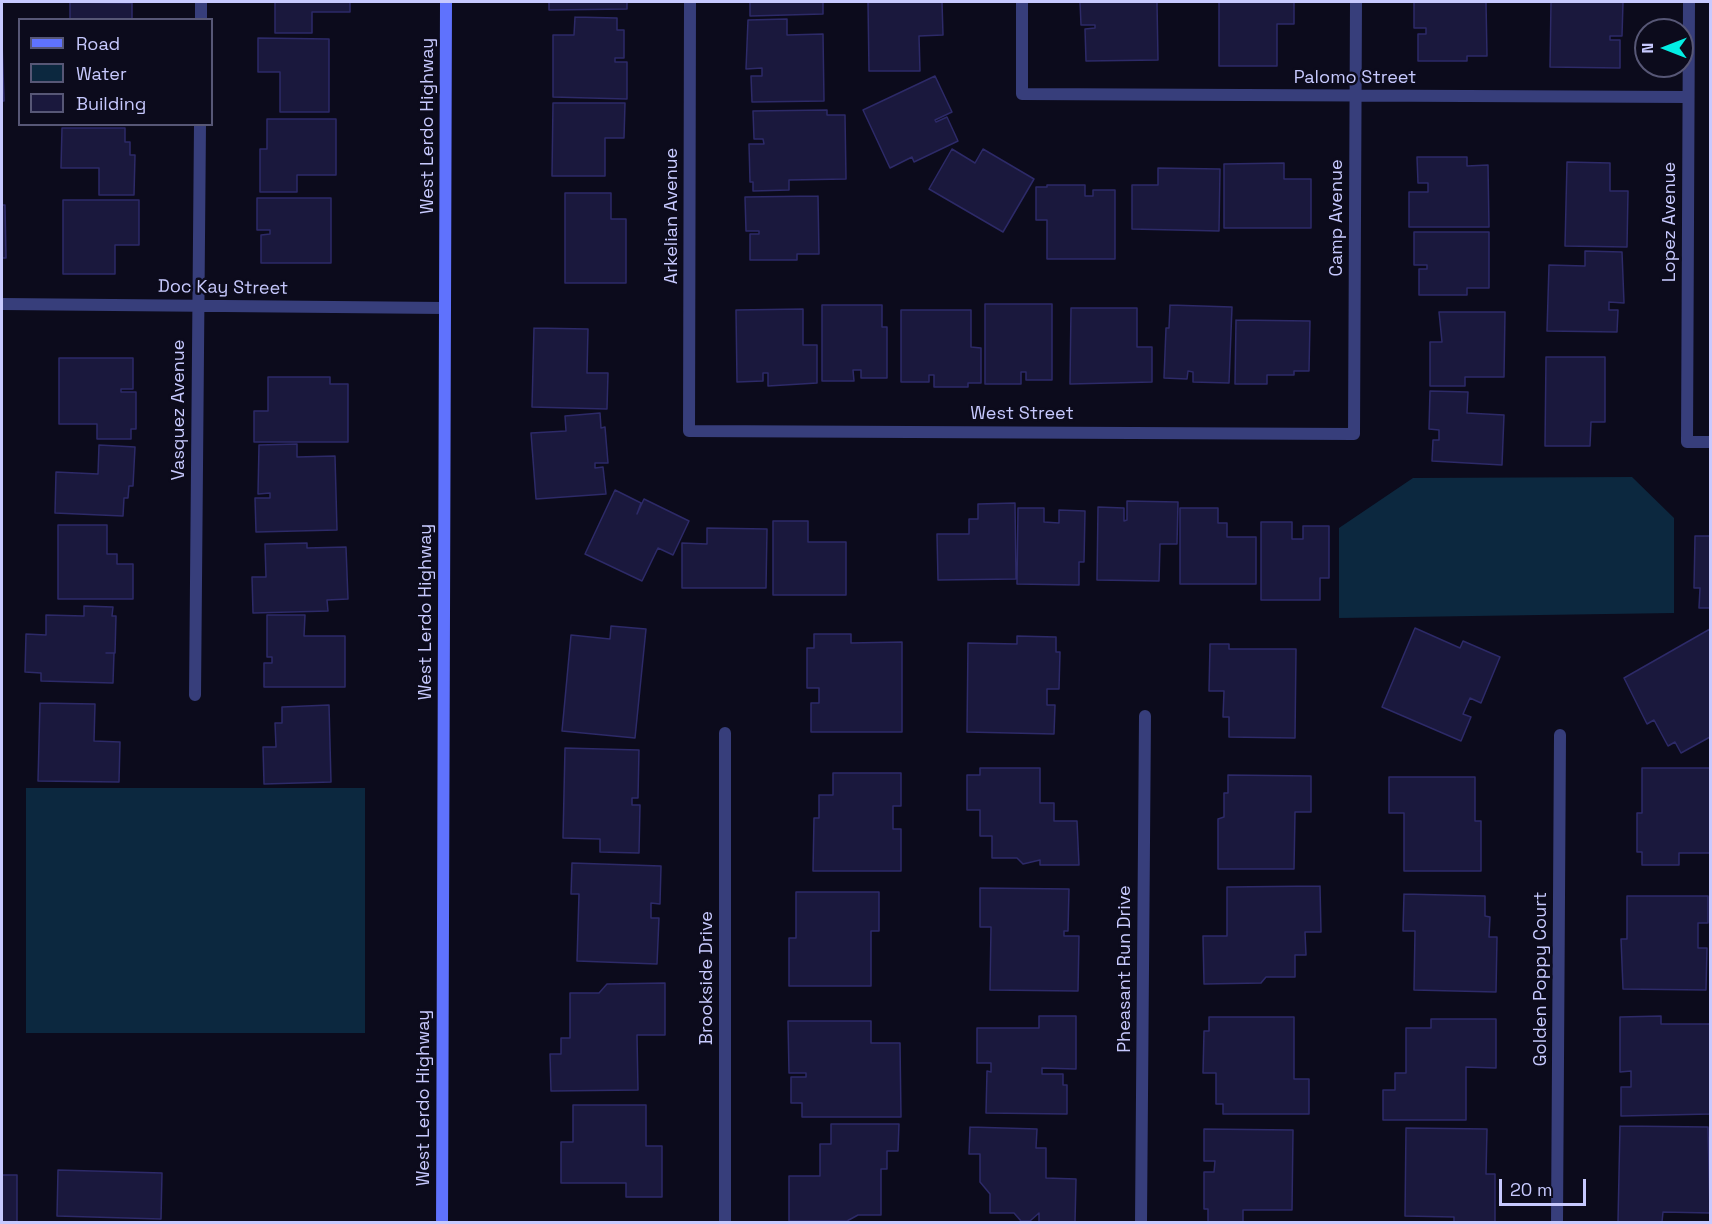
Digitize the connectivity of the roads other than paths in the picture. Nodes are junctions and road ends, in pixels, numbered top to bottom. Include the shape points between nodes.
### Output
1 (201, 2) edge
2 (446, 2) edge
3 (690, 2) edge
4 (1022, 2) edge
5 (1356, 2) edge
6 (1689, 2) edge
7 (201, 18) edge
8 (1356, 96) junction
9 (1688, 97) junction
10 (200, 126) edge
11 (2, 304) edge
12 (198, 306) junction
13 (445, 308) junction
14 (689, 431) joint
15 (1354, 434) joint
16 (1710, 442) edge
17 (195, 695) dead end
18 (1145, 716) dead end
19 (725, 733) dead end
20 (1560, 735) dead end
21 (442, 1222) edge
22 (725, 1222) edge
23 (1141, 1222) edge
24 (1557, 1222) edge

1 - 7 street
2 - 13 main road, West Lerdo Highway
3 - 14 street, Arkelian Avenue
4 - 8 street, Palomo Street via 1022,94
5 - 8 street, Camp Avenue
6 - 9 street, Lopez Avenue
8 - 9 street, Palomo Street
8 - 15 street, Camp Avenue
9 - 16 street, Lopez Avenue via 1687,442
10 - 12 street, Vasquez Avenue
11 - 12 street, Doc Kay Street
12 - 13 street, Doc Kay Street
12 - 17 street, Vasquez Avenue
13 - 21 main road, West Lerdo Highway
14 - 15 street, West Street
18 - 23 street, Pheasant Run Drive
19 - 22 street, Brookside Drive
20 - 24 street, Golden Poppy Court

